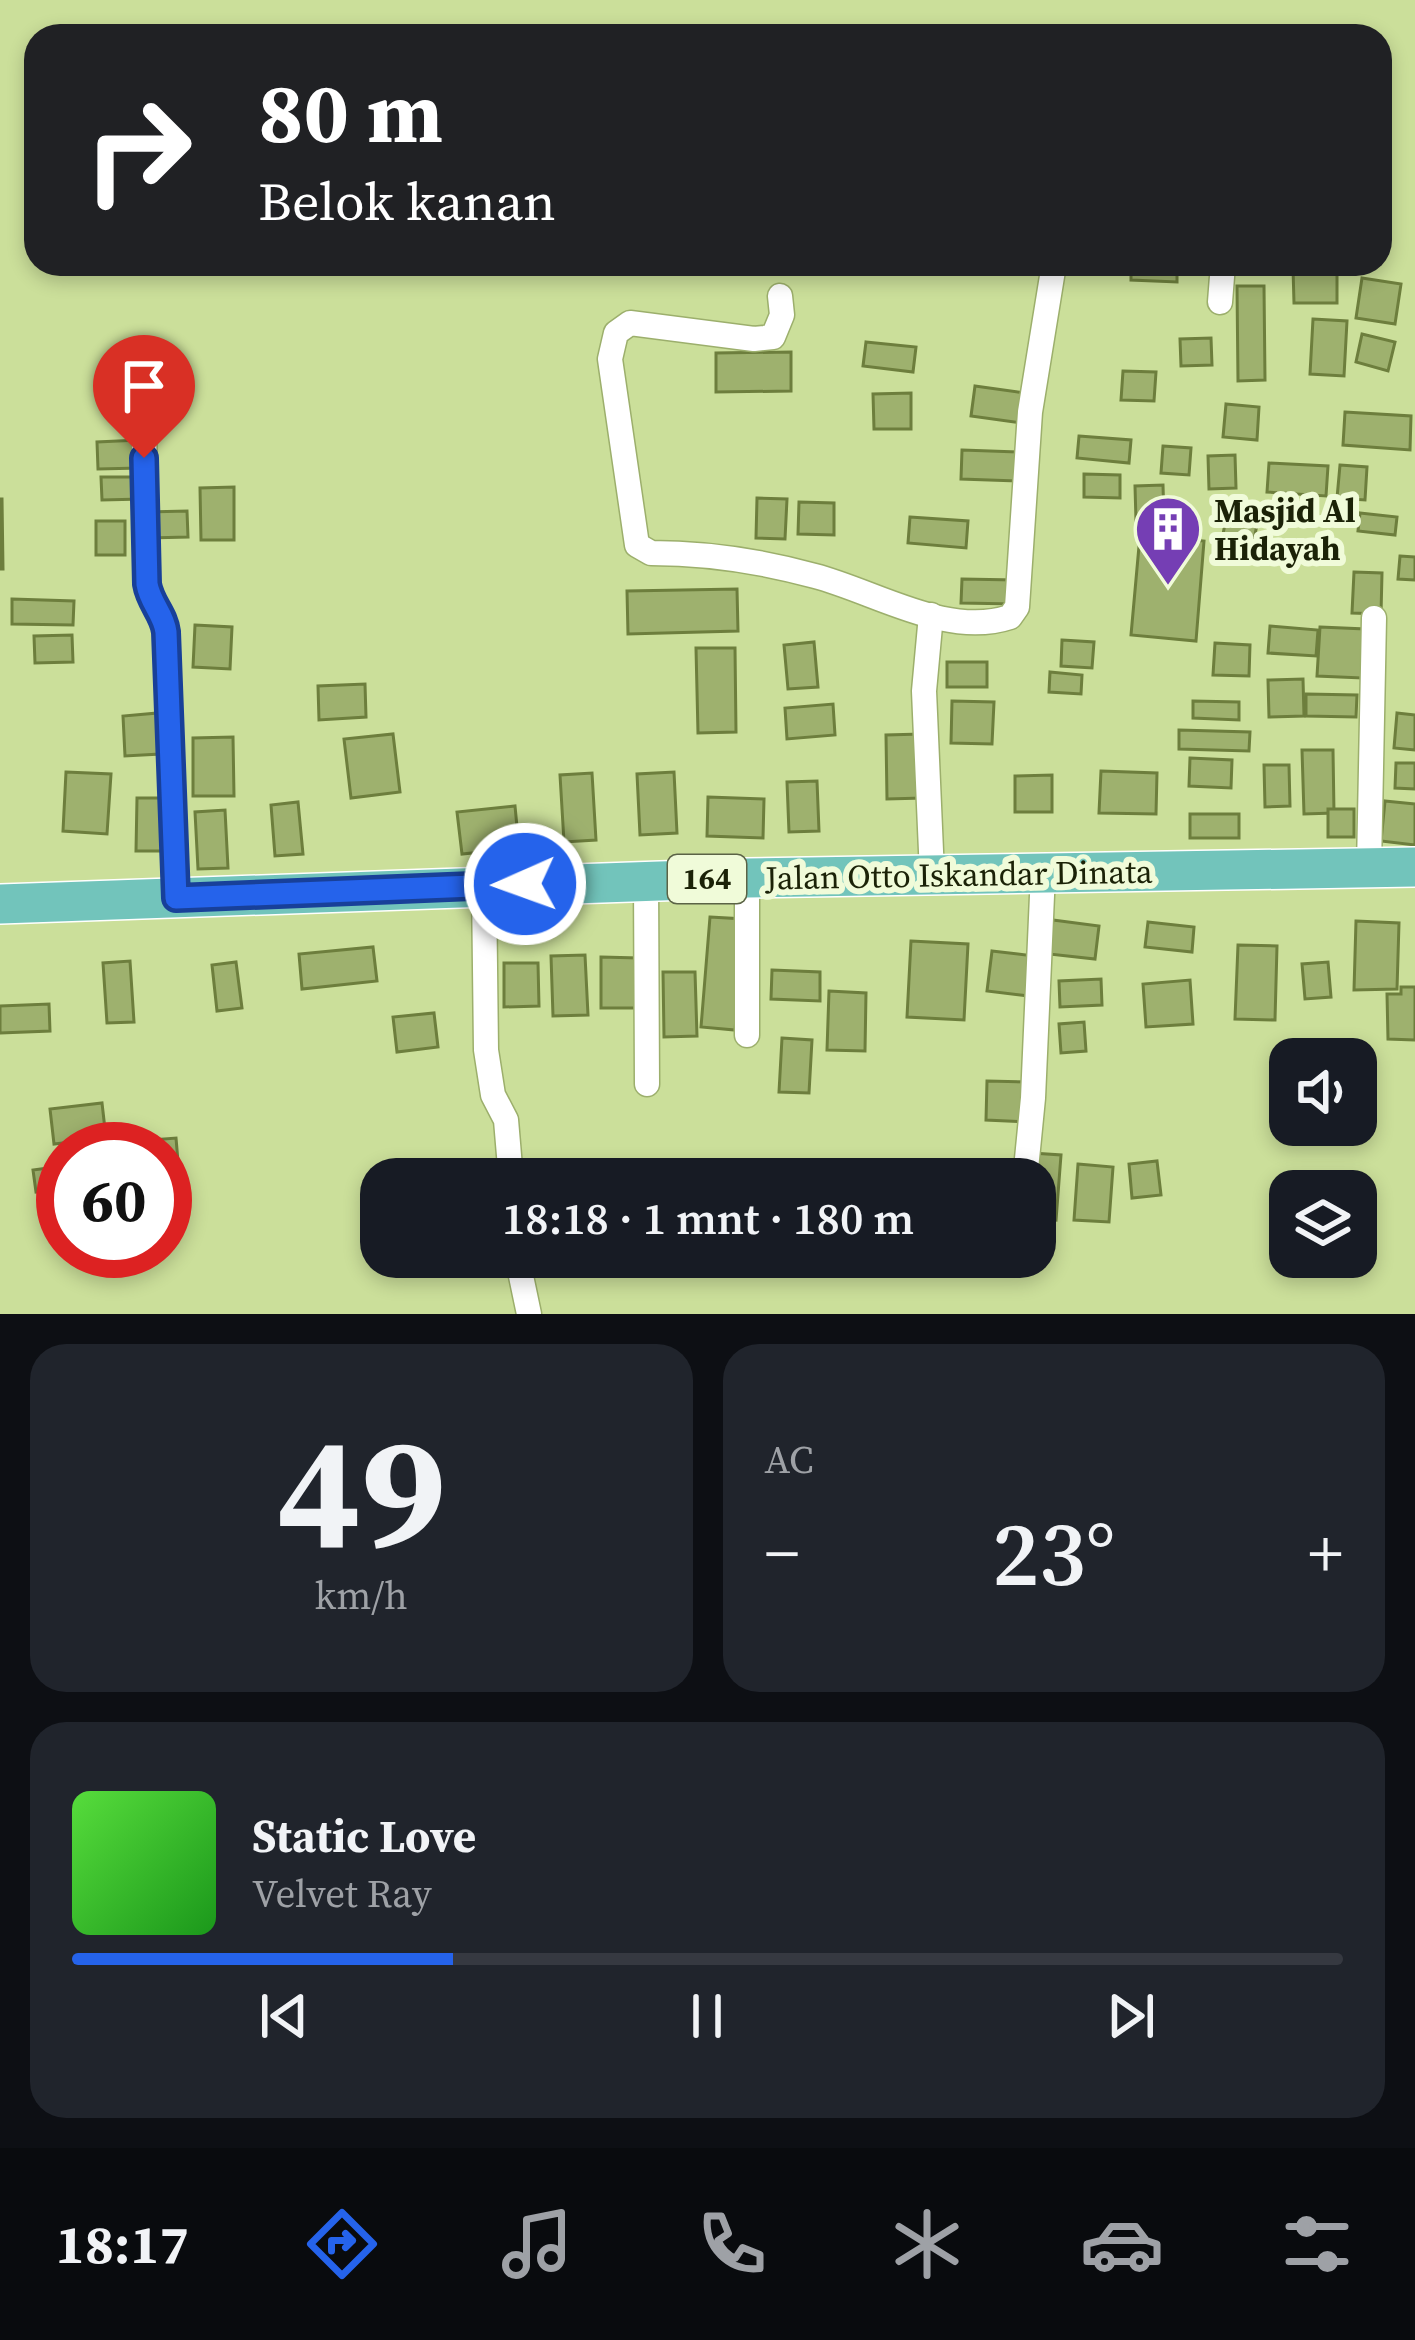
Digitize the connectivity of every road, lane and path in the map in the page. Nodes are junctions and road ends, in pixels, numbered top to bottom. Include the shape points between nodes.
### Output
1 (1052, 276) edge
2 (1221, 276) edge
3 (780, 296) dead end
4 (1220, 302) dead end
5 (143, 374) dead end
6 (931, 615) junction
7 (1374, 618) dead end
8 (1369, 867) junction
9 (1415, 867) edge
10 (1043, 873) junction
11 (932, 874) junction
12 (747, 878) junction
13 (646, 881) junction
14 (484, 885) junction
15 (176, 898) junction
16 (0, 904) edge
17 (747, 1035) dead end
18 (647, 1084) dead end
19 (509, 1158) edge
20 (1027, 1158) edge
21 (521, 1278) edge
22 (529, 1314) edge

1 - 6 street via 1030,412 1016,610 988,624
2 - 4 street
3 - 6 street via 773,337 630,323 616,333 610,359 634,541 651,553 814,576
5 - 15 street via 147,584 166,632
6 - 11 street via 924,691
7 - 8 street
8 - 9 main road, Jalan Otto Iskandar Dinata / 164
8 - 10 main road, Jalan Otto Iskandar Dinata / 164
10 - 11 main road, Jalan Otto Iskandar Dinata / 164
10 - 20 street
11 - 12 main road, Jalan Otto Iskandar Dinata / 164
12 - 13 main road, Jalan Otto Iskandar Dinata / 164
12 - 17 street
13 - 14 main road, Jalan Otto Iskandar Dinata / 164
13 - 18 street
14 - 15 main road, Jalan Otto Iskandar Dinata / 164
14 - 19 street via 486,1050
15 - 16 main road, Jalan Otto Iskandar Dinata / 164
21 - 22 street

